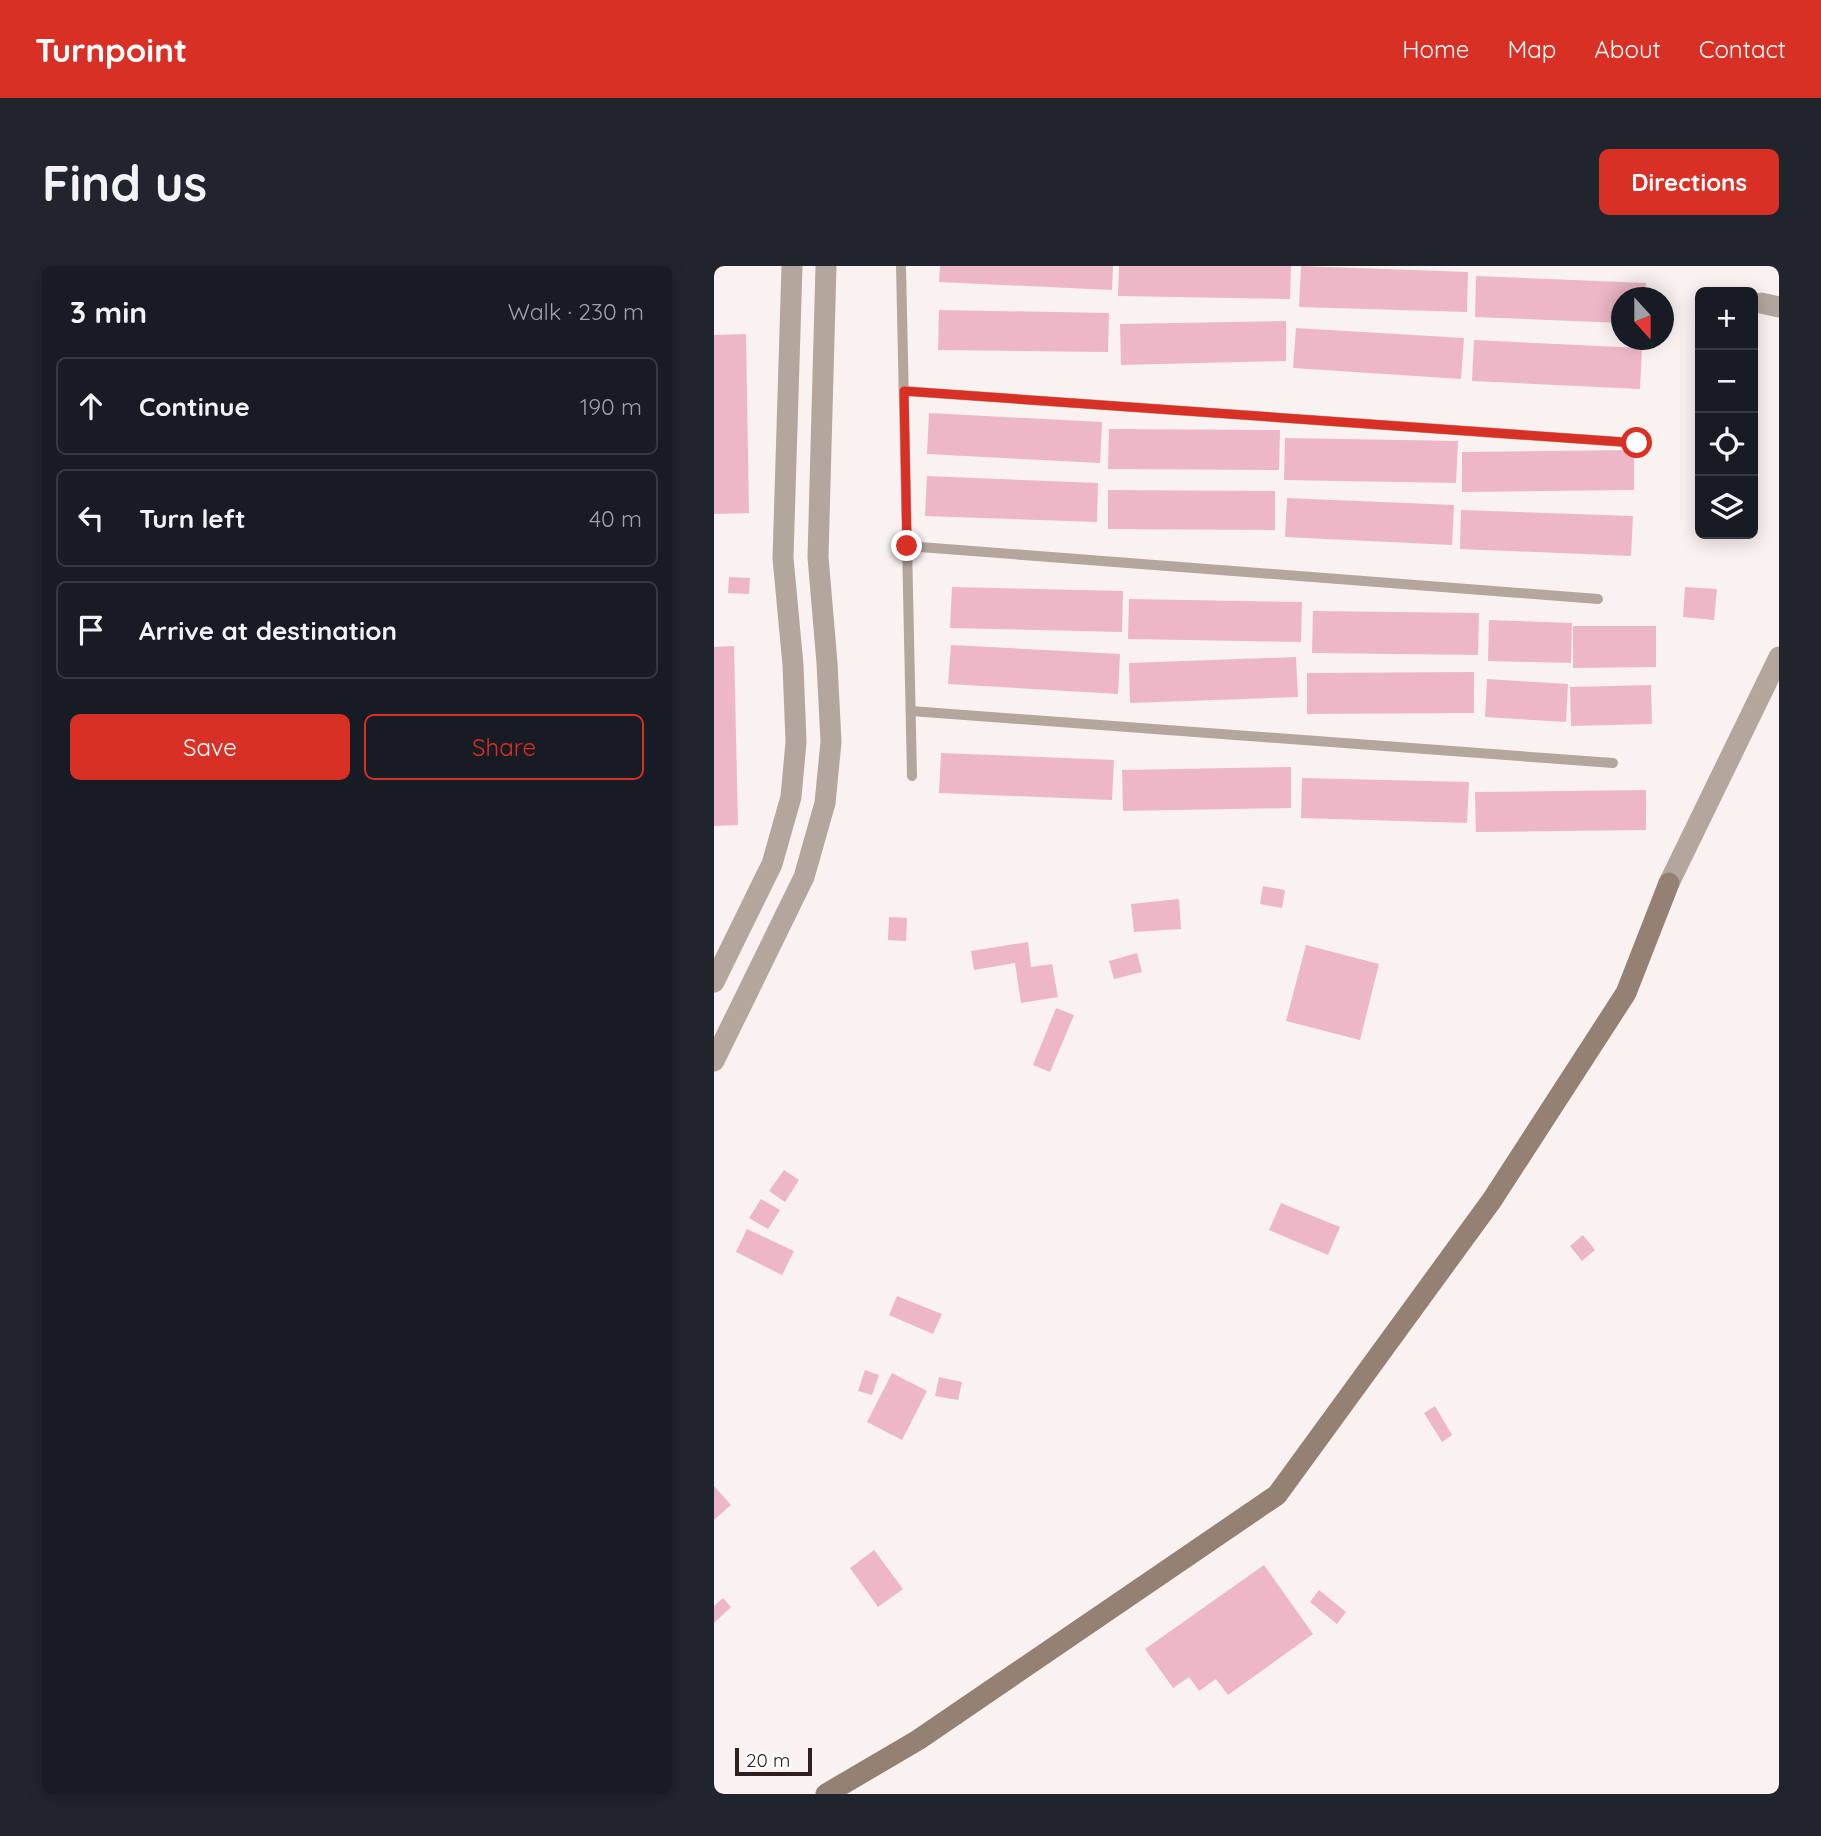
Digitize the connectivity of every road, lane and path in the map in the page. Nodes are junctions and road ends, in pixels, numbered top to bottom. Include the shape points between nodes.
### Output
1 (792, 266) edge
2 (826, 266) edge
3 (901, 266) edge
4 (904, 391) junction
5 (1637, 443) dead end
6 (907, 546) junction
7 (1598, 599) dead end
8 (1779, 657) edge
9 (911, 711) junction
10 (1613, 763) dead end
11 (912, 776) dead end
12 (714, 982) edge
13 (714, 1060) edge
14 (826, 1794) edge

1 - 12 street via 783,558 796,742 791,797 772,864
2 - 13 street via 817,557 831,742 825,803 804,877
3 - 4 lane
4 - 5 lane
4 - 6 lane
6 - 7 lane
6 - 9 lane
8 - 14 street via 1669,884 1626,993 1492,1200 1277,1495 918,1740
9 - 10 lane
9 - 11 lane

